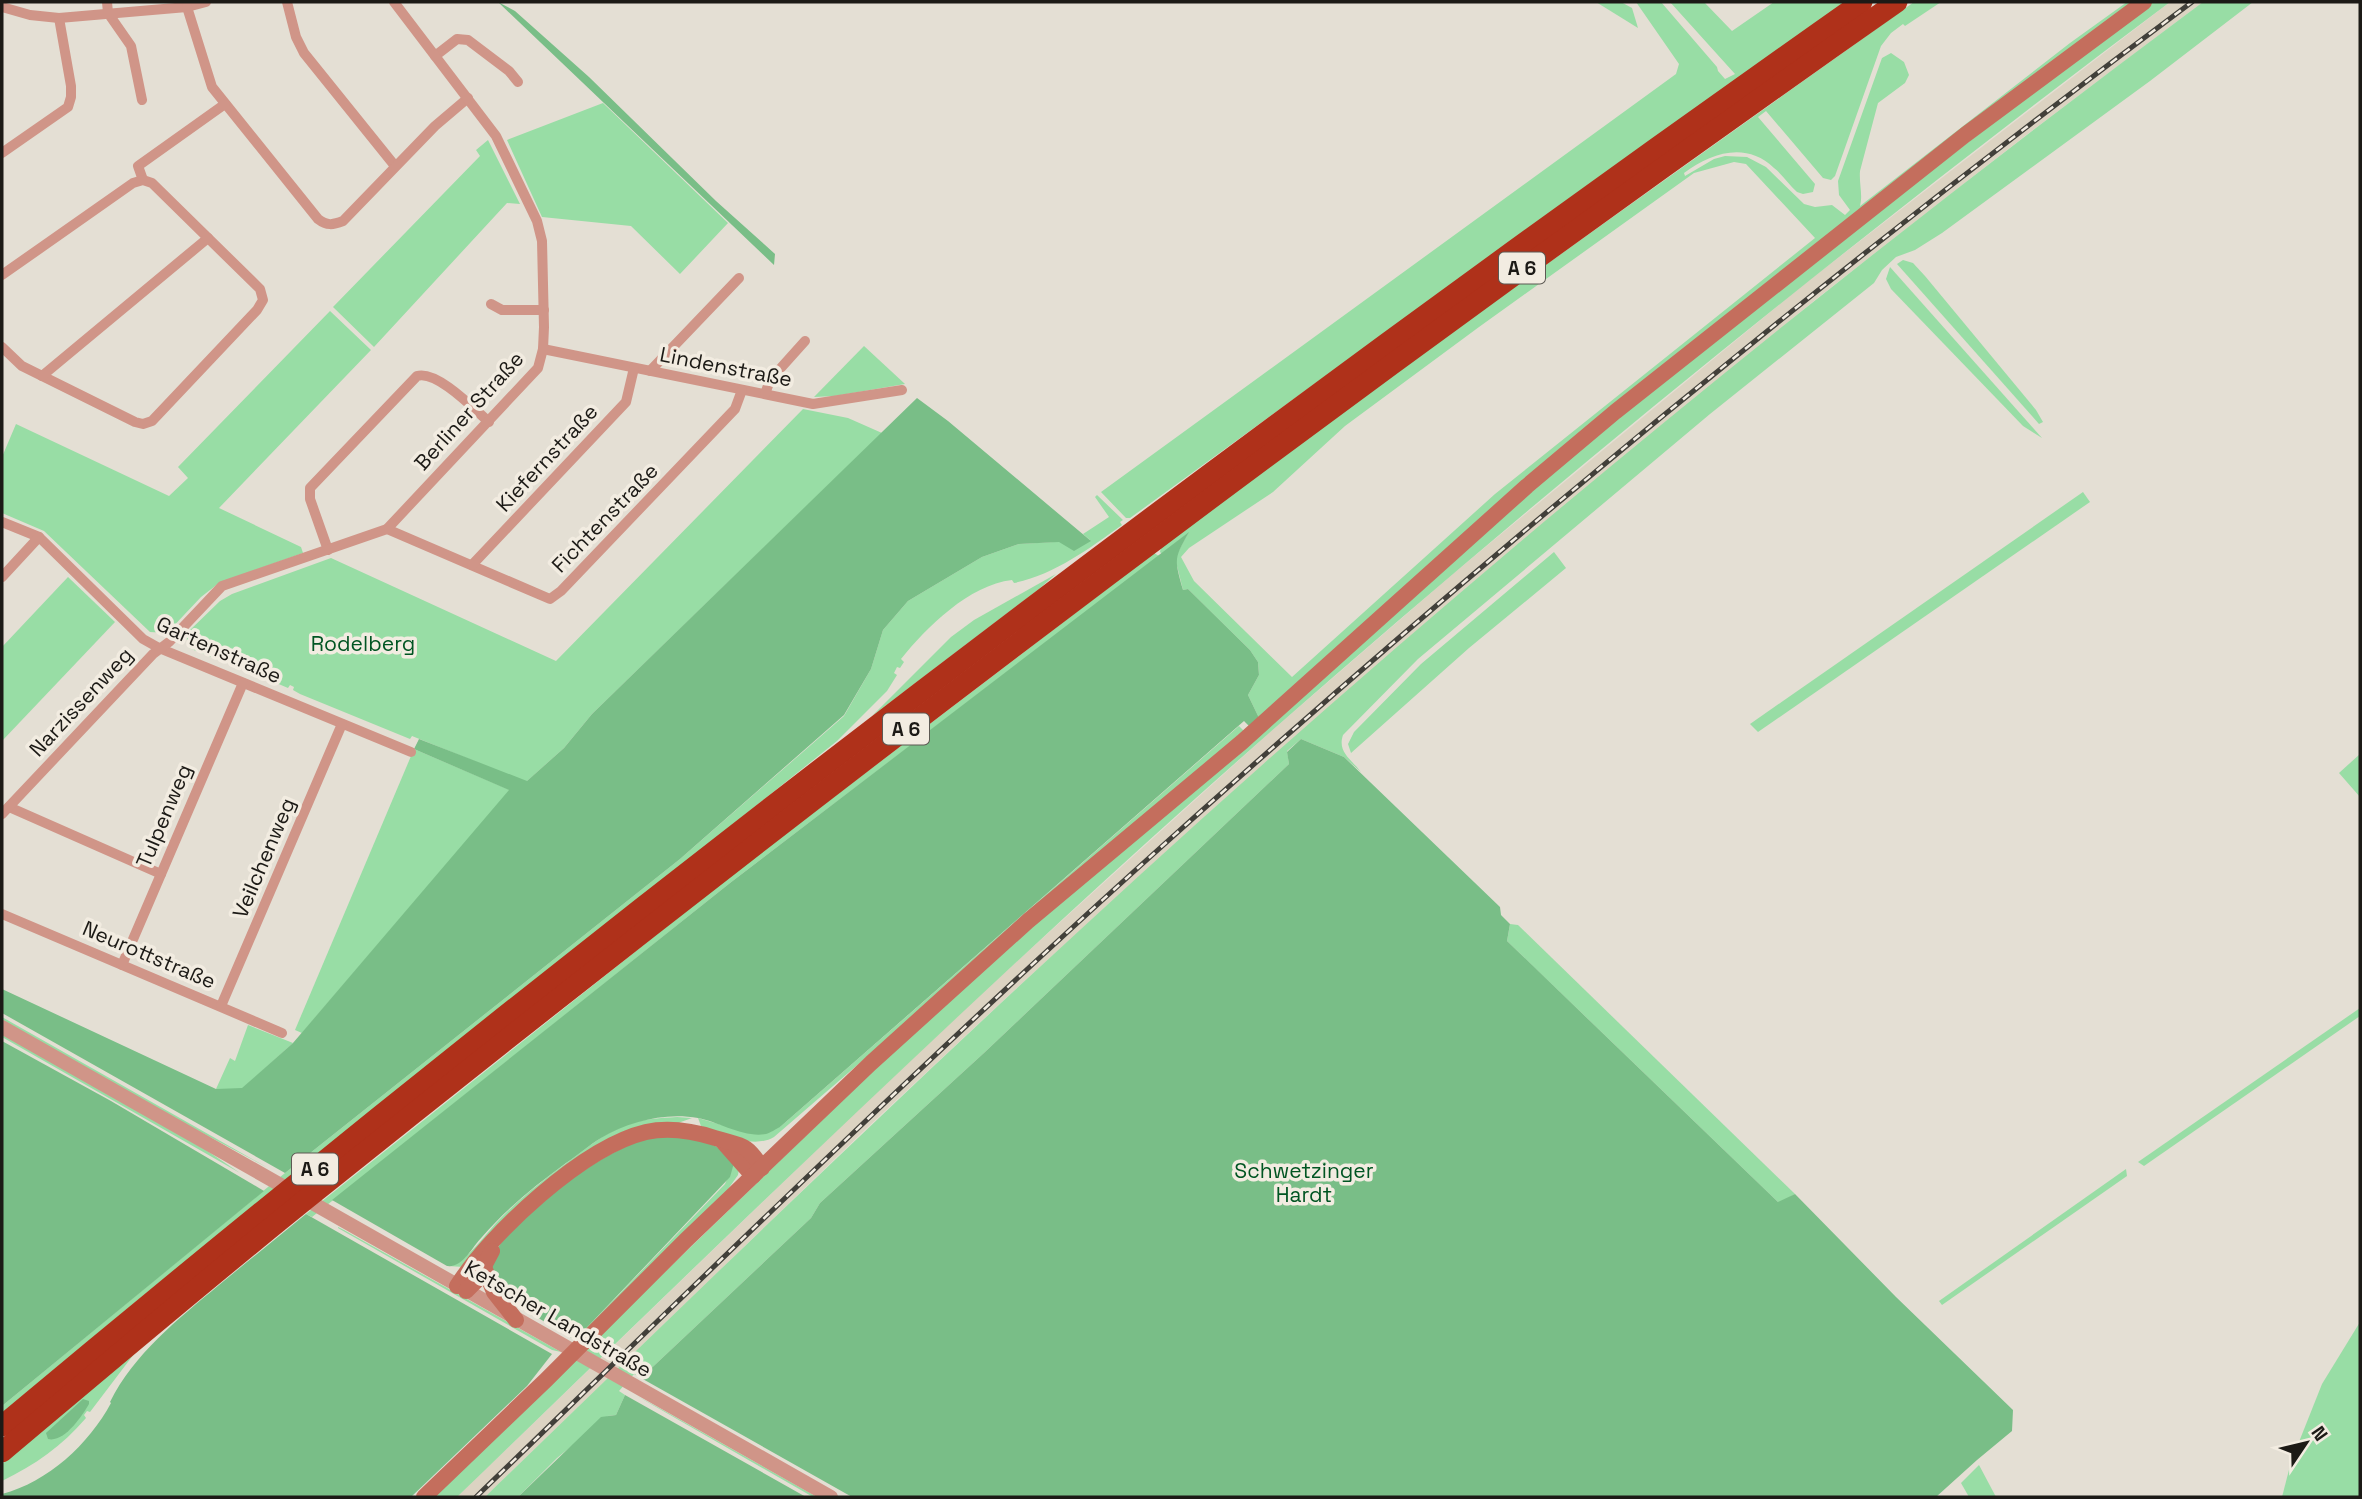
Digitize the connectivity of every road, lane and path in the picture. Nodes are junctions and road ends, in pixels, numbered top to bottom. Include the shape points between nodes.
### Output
1 (206, 2) edge
2 (287, 2) edge
3 (394, 2) edge
4 (1862, 2) edge
5 (1897, 2) edge
6 (2144, 2) edge
7 (193, 4) edge
8 (2, 7) edge
9 (108, 7) edge
10 (59, 18) junction
11 (435, 56) junction
12 (518, 82) dead end
13 (468, 98) junction
14 (142, 100) dead end
15 (225, 104) junction
16 (2, 153) edge
17 (395, 166) junction
18 (143, 180) junction
19 (208, 238) junction
20 (2, 275) edge
21 (738, 278) dead end
22 (491, 303) dead end
23 (544, 310) junction
24 (805, 341) dead end
25 (2, 347) edge
26 (543, 349) junction
27 (634, 368) junction
28 (650, 371) junction
29 (42, 376) junction
30 (743, 390) junction
31 (902, 390) dead end
32 (765, 394) junction
33 (489, 422) junction
34 (2, 522) edge
35 (387, 529) junction
36 (40, 537) junction
37 (1142, 537) junction
38 (328, 550) junction
39 (472, 565) junction
40 (2, 577) edge
41 (159, 648) junction
42 (243, 682) junction
43 (342, 724) junction
44 (411, 752) dead end
45 (5, 811) edge
46 (161, 874) junction
47 (2, 914) edge
48 (122, 965) junction
49 (222, 1006) junction
50 (2, 1027) edge
51 (282, 1033) dead end
52 (721, 1140) junction
53 (788, 1142) junction
54 (748, 1148) junction
55 (757, 1172) junction
56 (501, 1233) junction
57 (484, 1267) junction
58 (462, 1289) junction
59 (516, 1320) junction
60 (2, 1426) edge
61 (2, 1451) edge
62 (424, 1497) edge
63 (831, 1497) edge

1 - 7 street
2 - 17 street via 304,53
3 - 11 street, Berliner Straße
4 - 37 highway, A 6 via 1519,247
5 - 37 highway, A 6
6 - 53 main road via 1954,143 1566,453 1242,742 977,967
7 - 9 street
7 - 15 street via 212,87
8 - 10 street
9 - 10 street
9 - 14 street via 131,46
10 - 16 street via 71,86 68,107
11 - 12 street via 457,39 468,40
11 - 13 street, Berliner Straße
13 - 17 street
13 - 23 street, Berliner Straße via 496,136 537,221
15 - 17 street via 325,224 343,221
15 - 18 street via 138,166
18 - 19 street via 152,183
18 - 20 street
19 - 29 street
19 - 29 street via 260,289 263,300 152,421 135,422
21 - 28 street
22 - 23 street via 502,310
23 - 26 street, Berliner Straße
24 - 32 street via 769,380
25 - 29 street via 22,366
26 - 27 street, Lindenstraße
26 - 33 street, Berliner Straße via 538,368
27 - 28 street, Lindenstraße
27 - 39 street, Kiefernstraße via 626,402
28 - 30 street, Lindenstraße
30 - 32 street, Lindenstraße
30 - 39 street, Fichtenstraße via 735,409 561,592 550,599
31 - 32 street, Lindenstraße via 813,404
33 - 35 street, Berliner Straße
33 - 38 street via 436,378 417,376 310,488
34 - 36 street, Gartenstraße
35 - 38 street, Berliner Straße
35 - 39 street, Fichtenstraße
36 - 40 street
36 - 41 street, Gartenstraße via 143,639
37 - 60 highway, A 6 via 830,762 299,1181
37 - 61 highway, A 6 via 314,1193
38 - 41 street, Berliner Straße via 222,586
41 - 42 street, Gartenstraße
41 - 45 street, Narzissenweg
42 - 43 street, Gartenstraße
42 - 46 street, Tulpenweg
43 - 44 street, Gartenstraße
43 - 49 street, Veilchenweg
45 - 46 street
46 - 48 street, Tulpenweg
47 - 48 street, Neurottstraße
48 - 49 street, Neurottstraße
49 - 51 street, Neurottstraße
50 - 58 street, Ketscher Landstraße
52 - 54 main road
52 - 55 main road
52 - 56 main road via 665,1130 620,1141 539,1196
53 - 54 main road
53 - 55 main road
54 - 55 main road
55 - 62 main road
56 - 57 main road
56 - 58 main road
57 - 58 main road via 476,1281
57 - 59 main road via 494,1292
58 - 59 street, Ketscher Landstraße
59 - 63 street, Ketscher Landstraße

